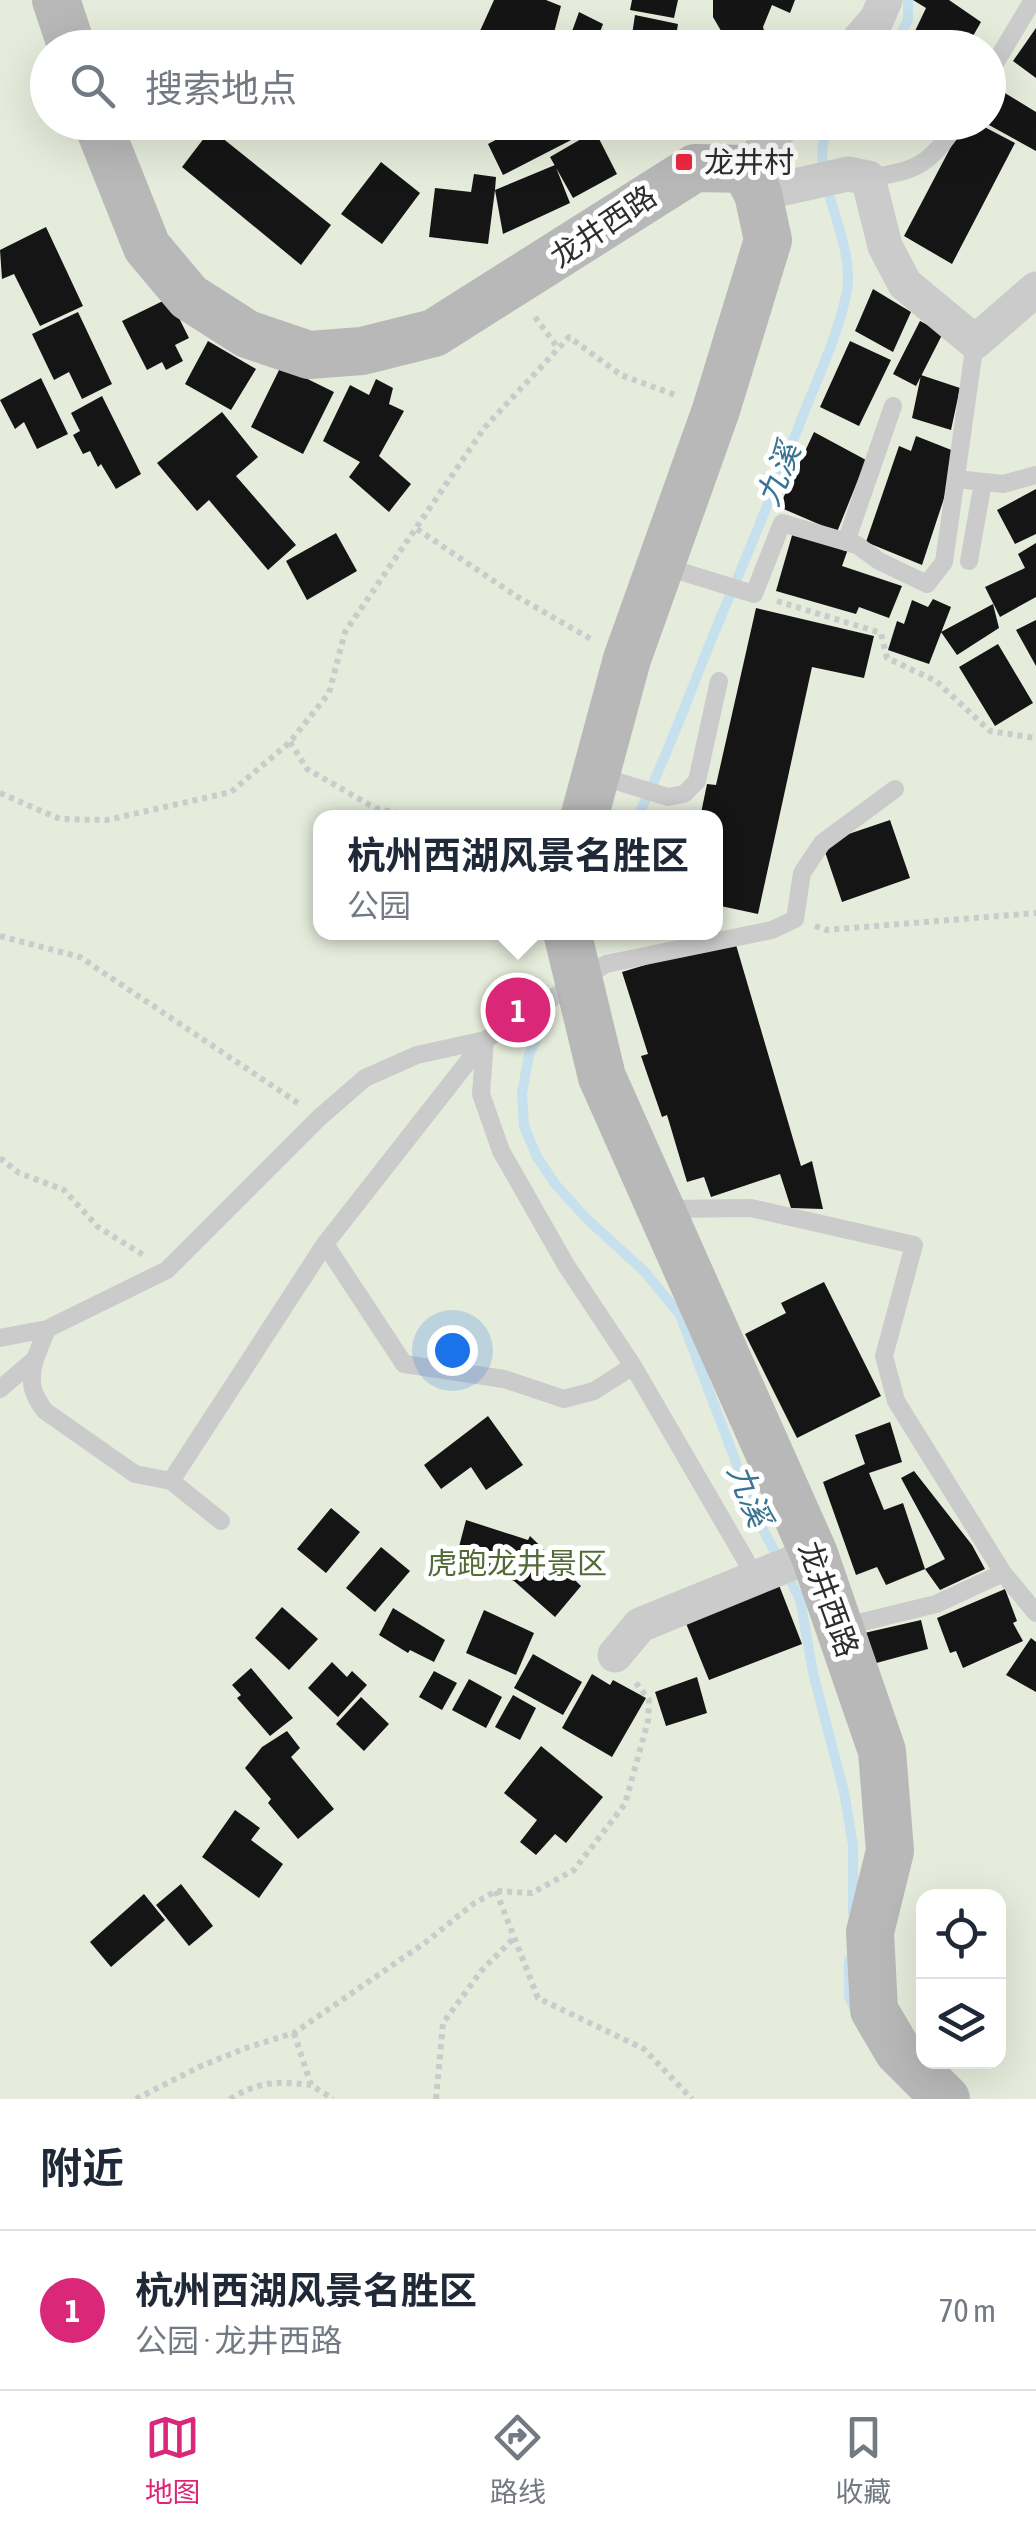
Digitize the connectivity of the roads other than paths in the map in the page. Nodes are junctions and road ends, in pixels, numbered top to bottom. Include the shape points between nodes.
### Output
1 (56, 0) edge
2 (885, 0) edge
3 (1033, 0) edge
4 (66, 30) edge
5 (867, 30) edge
6 (1006, 46) edge
7 (104, 140) edge
8 (776, 140) edge
9 (946, 140) edge
10 (868, 178) junction
11 (752, 182) junction
12 (1036, 289) edge
13 (975, 342) junction
14 (893, 406) dead end
15 (1036, 475) edge
16 (956, 479) junction
17 (983, 482) junction
18 (846, 542) junction
19 (969, 561) dead end
20 (660, 565) junction
21 (719, 681) dead end
22 (895, 789) dead end
23 (590, 796) edge
24 (569, 940) edge
25 (579, 984) junction
26 (486, 1040) junction
27 (660, 1208) junction
28 (324, 1244) junction
29 (47, 1329) junction
30 (0, 1338) edge
31 (35, 1359) junction
32 (633, 1366) junction
33 (0, 1388) edge
34 (171, 1481) junction
35 (221, 1521) dead end
36 (814, 1554) junction
37 (1003, 1573) junction
38 (756, 1578) junction
39 (1036, 1613) edge
40 (842, 1628) junction
41 (615, 1656) road end
42 (946, 2099) edge

1 - 4 street
2 - 5 street
3 - 6 lane
7 - 11 street, 龙井西路 via 147,247 188,298 247,334 309,355 362,352 434,333 696,168
8 - 11 street
9 - 10 lane via 910,172
10 - 11 street
10 - 13 street via 885,246 905,284
11 - 20 street via 768,240
12 - 13 street
13 - 16 lane
14 - 18 lane
15 - 17 lane
16 - 17 lane
16 - 18 lane via 944,562 926,584
17 - 19 lane
18 - 20 lane via 782,523 754,594
20 - 23 street
21 - 23 lane via 696,781 684,794
22 - 25 lane via 822,843 802,873 795,920 606,964
24 - 25 street, 龙井西路
25 - 26 lane
25 - 27 street, 龙井西路 via 602,1077
26 - 28 lane
26 - 29 lane via 416,1055 366,1078 167,1270
26 - 32 lane via 481,1094 502,1151
27 - 36 street, 龙井西路
27 - 37 lane via 751,1208 914,1246 884,1356 896,1401
28 - 32 lane via 404,1364 504,1379 564,1399 594,1392
28 - 34 lane
29 - 30 lane
29 - 31 lane
31 - 33 lane
31 - 34 lane via 30,1380 45,1411 135,1474
32 - 38 lane
34 - 35 lane
36 - 38 street
36 - 40 street, 龙井西路
37 - 39 lane
37 - 40 lane via 936,1604
38 - 41 street via 640,1626
40 - 42 street, 龙井西路 via 882,1751 890,1851 870,1932 874,2010 898,2051

